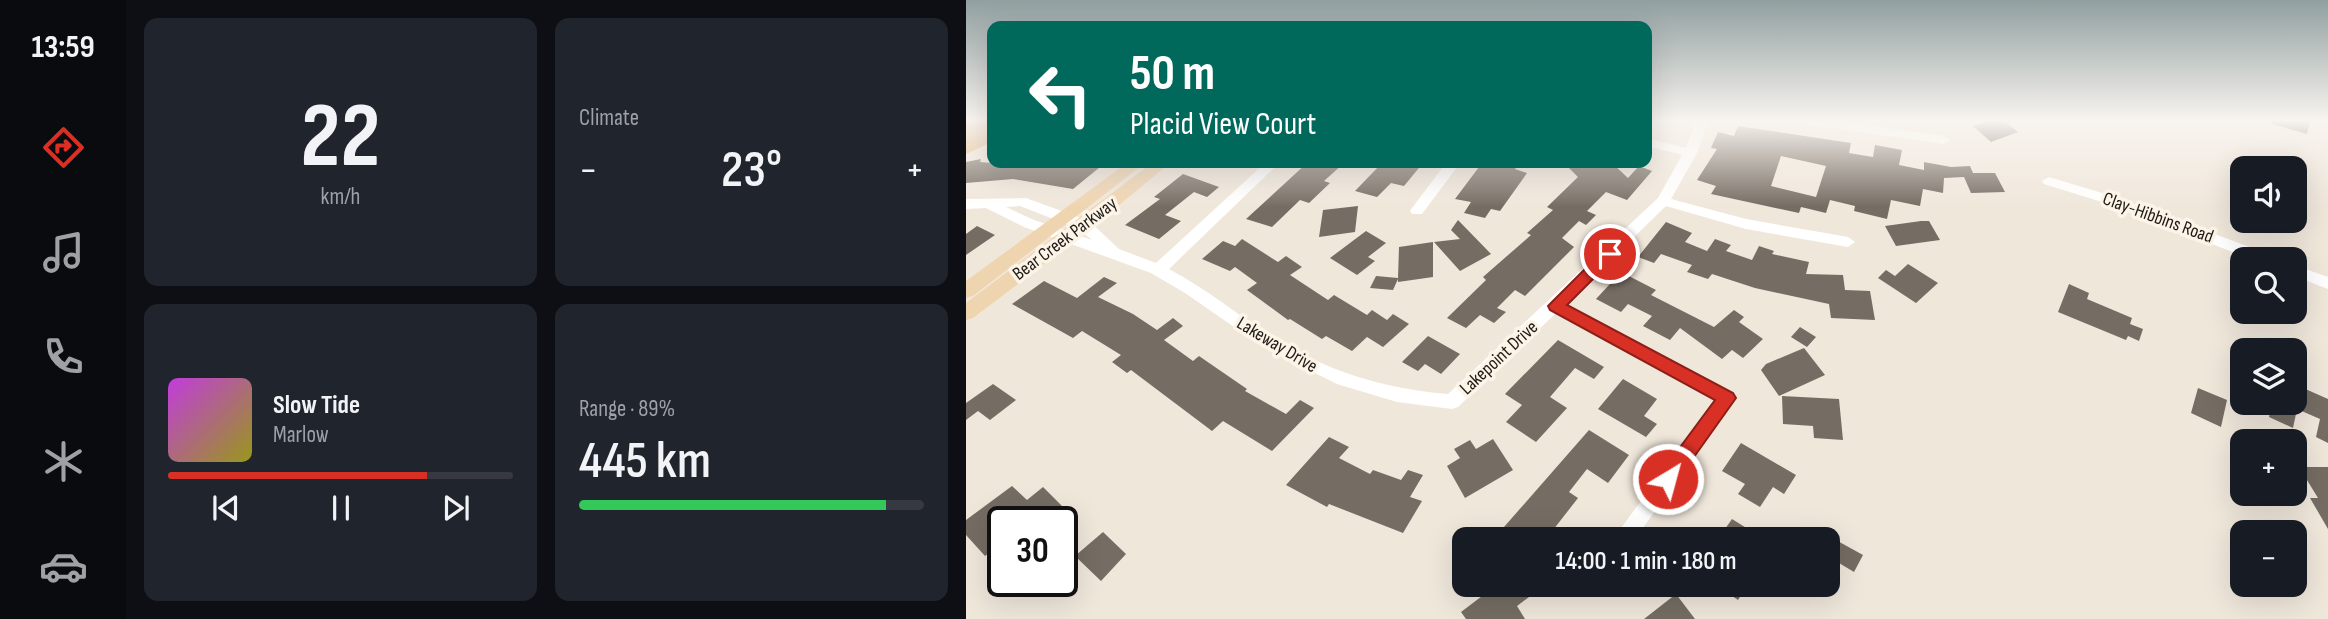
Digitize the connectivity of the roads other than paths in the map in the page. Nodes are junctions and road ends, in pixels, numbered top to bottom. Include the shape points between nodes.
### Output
1 (1678, 150) edge
2 (1691, 150) edge
3 (1690, 153) junction
4 (1132, 168) edge
5 (1155, 168) edge
6 (1268, 168) edge
7 (1448, 168) edge
8 (2049, 181) dead end
9 (1663, 201) junction
10 (989, 203) junction
11 (966, 204) edge
12 (1418, 211) dead end
13 (1076, 221) junction
14 (1058, 235) junction
15 (1848, 242) dead end
16 (2234, 247) edge
17 (1116, 252) junction
18 (1158, 270) junction
19 (2307, 275) edge
20 (2328, 283) edge
21 (966, 291) edge
22 (1556, 306) junction
23 (966, 313) edge
24 (1452, 402) joint
25 (1632, 527) edge

1 - 3 street
2 - 3 street, Lakepoint Drive
3 - 9 street, Lakepoint Drive
4 - 13 main road, Bear Creek Parkway
5 - 13 main road, Bear Creek Parkway
6 - 18 street
7 - 12 street
8 - 16 street, Clay-Hibbins Road
9 - 15 street via 1746,224
9 - 22 street, Lakepoint Drive
10 - 11 street, Lakeway Drive
10 - 13 street, Lakeway Drive via 1021,201
10 - 14 street, Lakeway Drive
13 - 14 main road, Bear Creek Parkway
13 - 17 street, Lakeway Drive
14 - 17 street, Lakeway Drive
14 - 21 main road, Bear Creek Parkway
14 - 23 main road, Bear Creek Parkway
17 - 18 street, Lakeway Drive
18 - 24 street, Lakeway Drive via 1296,360 1339,379 1387,392
19 - 20 street
22 - 24 street, Lakepoint Drive
22 - 25 street via 1727,398

